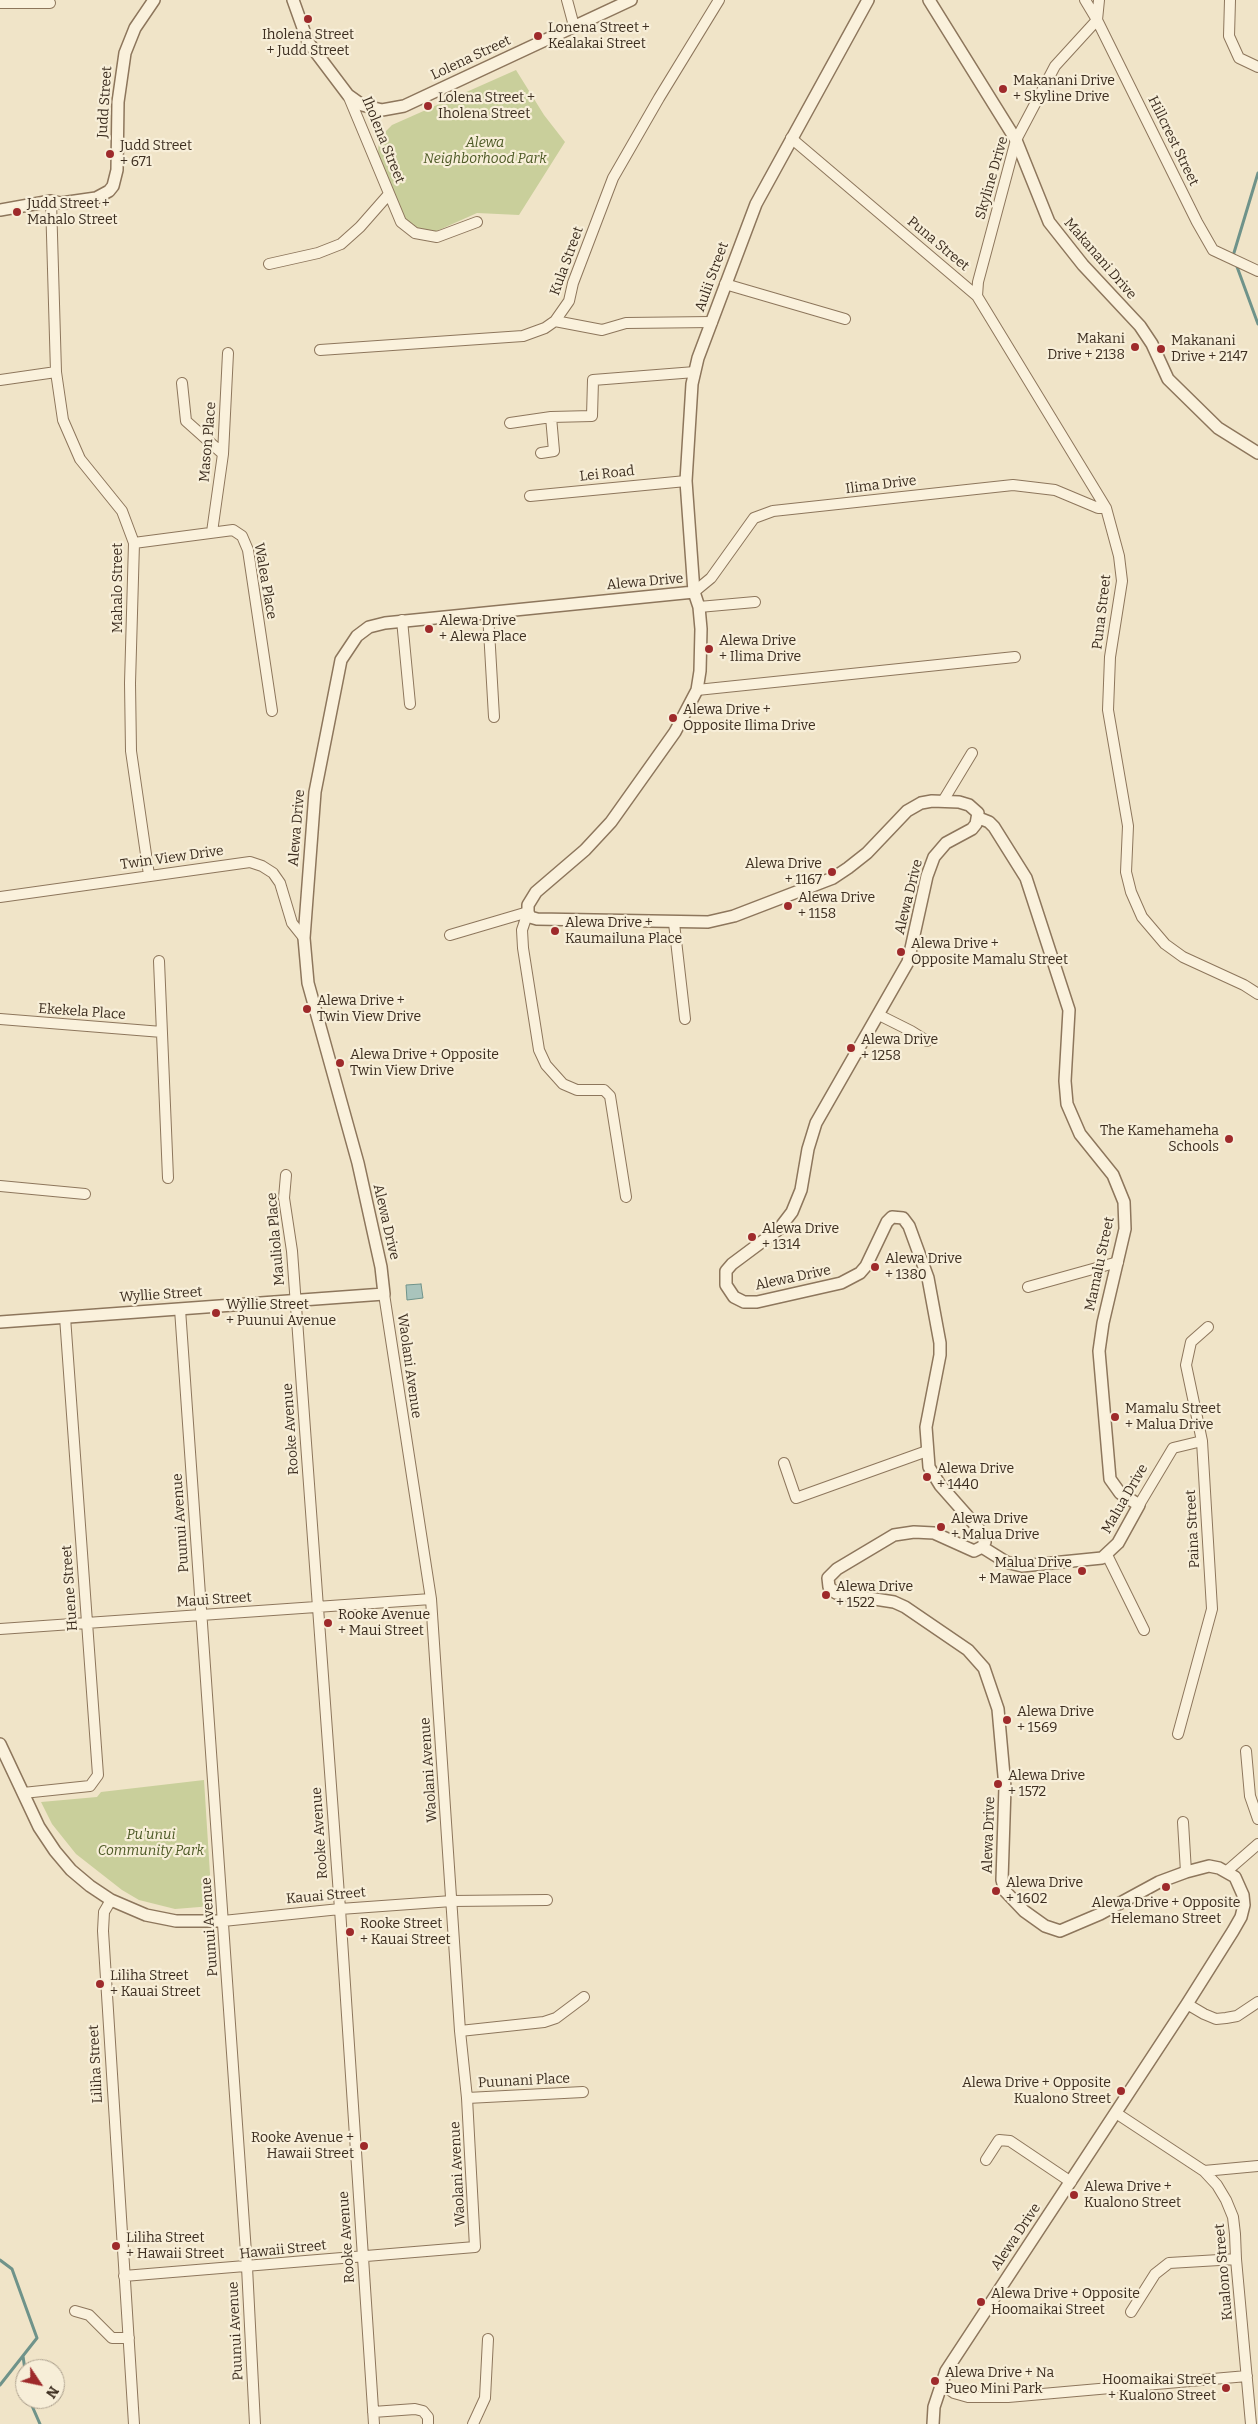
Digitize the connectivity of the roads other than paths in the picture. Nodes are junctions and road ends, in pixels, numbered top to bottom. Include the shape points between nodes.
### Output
1 (154, 0) edge
2 (293, 0) edge
3 (566, 0) edge
4 (631, 0) edge
5 (719, 0) edge
6 (868, 0) edge
7 (929, 0) edge
8 (1085, 0) edge
9 (1099, 0) edge
10 (1230, 0) edge
11 (0, 3) edge
12 (50, 3) dead end
13 (1097, 20) junction
14 (574, 26) junction
15 (1258, 67) edge
16 (348, 95) junction
17 (791, 138) junction
18 (1016, 140) junction
19 (389, 194) junction
20 (51, 201) junction
21 (0, 210) edge
22 (477, 222) dead end
23 (268, 264) dead end
24 (1255, 270) edge
25 (725, 284) junction
26 (977, 296) junction
27 (845, 319) dead end
28 (555, 321) junction
29 (712, 322) junction
30 (320, 350) dead end
31 (228, 353) dead end
32 (56, 372) junction
33 (695, 372) junction
34 (0, 380) edge
35 (182, 383) dead end
36 (551, 418) junction
37 (510, 423) dead end
38 (541, 453) dead end
39 (1258, 453) edge
40 (223, 454) junction
41 (686, 481) junction
42 (530, 496) dead end
43 (1106, 508) junction
44 (212, 532) junction
45 (134, 543) junction
46 (694, 592) junction
47 (755, 602) dead end
48 (699, 607) junction
49 (488, 613) junction
50 (402, 620) junction
51 (1015, 657) dead end
52 (697, 690) junction
53 (410, 704) dead end
54 (272, 711) dead end
55 (494, 717) dead end
56 (972, 753) dead end
57 (943, 801) junction
58 (979, 818) junction
59 (149, 875) junction
60 (0, 897) edge
61 (528, 912) junction
62 (674, 922) junction
63 (450, 935) dead end
64 (304, 938) junction
65 (159, 962) dead end
66 (1258, 994) edge
67 (879, 1015) junction
68 (0, 1019) edge
69 (685, 1019) dead end
70 (162, 1032) junction
71 (927, 1041) dead end
72 (286, 1175) dead end
73 (168, 1178) dead end
74 (0, 1186) edge
75 (85, 1194) dead end
76 (626, 1198) dead end
77 (1118, 1262) junction
78 (1028, 1287) dead end
79 (384, 1294) junction
80 (296, 1300) junction
81 (180, 1309) junction
82 (65, 1317) junction
83 (0, 1322) edge
84 (1208, 1327) dead end
85 (1202, 1441) junction
86 (927, 1451) junction
87 (784, 1463) dead end
88 (1139, 1505) junction
89 (982, 1547) junction
90 (1107, 1555) junction
91 (431, 1599) junction
92 (318, 1605) junction
93 (201, 1615) junction
94 (86, 1622) junction
95 (0, 1628) edge
96 (1144, 1630) dead end
97 (1178, 1734) dead end
98 (0, 1744) edge
99 (1246, 1750) dead end
100 (23, 1793) junction
101 (1258, 1818) edge
102 (1183, 1822) dead end
103 (1258, 1844) edge
104 (1227, 1871) junction
105 (1186, 1872) junction
106 (111, 1900) junction
107 (547, 1900) dead end
108 (452, 1901) junction
109 (340, 1909) junction
110 (223, 1922) junction
111 (584, 1997) dead end
112 (1258, 2002) edge
113 (1187, 2004) junction
114 (460, 2031) junction
115 (583, 2092) dead end
116 (467, 2098) junction
117 (1116, 2113) junction
118 (986, 2160) dead end
119 (1258, 2166) edge
120 (1204, 2171) junction
121 (1071, 2182) junction
122 (476, 2247) joint
123 (362, 2256) junction
124 (1236, 2258) junction
125 (247, 2267) junction
126 (124, 2276) junction
127 (75, 2312) dead end
128 (1131, 2312) dead end
129 (129, 2338) junction
130 (488, 2339) dead end
131 (1247, 2376) junction
132 (941, 2384) junction
133 (373, 2412) junction
134 (134, 2424) edge
135 (255, 2424) edge
136 (374, 2424) edge
137 (428, 2424) edge
138 (473, 2424) edge
139 (934, 2424) edge
140 (1252, 2424) edge

1 - 20 street, Judd Street via 135,28 125,53 118,102 117,170 113,186 96,198 61,203
2 - 16 street, Iholena Street via 308,42
3 - 14 street
4 - 14 street, Lolena Street
5 - 28 street, Kula Street via 613,178 569,301
6 - 17 street, Aulii Street
7 - 18 street, Makanani Drive
8 - 13 street, Hillcrest Street
9 - 13 street
10 - 15 street via 1229,36 1238,58
11 - 12 street
13 - 18 street, Skyline Drive via 1055,66
13 - 24 street, Hillcrest Street via 1214,250
14 - 16 street, Lolena Street via 404,106 382,110 362,105
16 - 19 street, Iholena Street
17 - 25 street, Aulii Street via 756,204
17 - 26 street, Puna Street
18 - 26 street, Skyline Drive
18 - 39 street, Makanani Drive via 1049,222 1144,332 1168,379 1218,428
19 - 22 street, Iholena Street via 401,222 415,233 437,237
19 - 23 street via 341,244 318,253
20 - 21 street, Judd Street
20 - 32 street, Mahalo Street
25 - 27 street
25 - 29 street, Aulii Street
26 - 43 street, Puna Street
28 - 29 street via 602,330 626,323
28 - 30 street, Kula Street via 523,336
29 - 33 street, Aulii Street
31 - 40 street, Mason Place
32 - 34 street
32 - 45 street, Mahalo Street via 64,420 80,459 122,511
33 - 36 street via 593,380 592,416
33 - 41 street, Aulii Street
35 - 40 street via 186,421
36 - 37 street
36 - 38 street via 554,451
40 - 44 street, Mason Place
41 - 42 street, Lei Road
41 - 46 street, Aulii Street
43 - 46 street, Ilima Drive via 1098,508 1055,490 1011,485 773,511 754,518 711,578
43 - 66 street, Puna Street via 1122,581 1110,657 1108,710 1128,826 1126,872 1131,892 1142,917 1165,944 1183,957 1244,984
44 - 45 street, Walea Place
44 - 54 street, Walea Place via 233,530 242,536 248,550
45 - 59 street, Mahalo Street via 131,751
46 - 48 street, Alewa Drive
46 - 49 street, Alewa Drive
47 - 48 street
48 - 52 street, Alewa Drive via 701,652
49 - 50 street, Alewa Drive
49 - 55 street
50 - 53 street
50 - 64 street, Alewa Drive via 369,628 357,636 341,660 315,792
51 - 52 street
52 - 61 street, Alewa Drive via 676,732 611,822 585,850 536,892 528,905
56 - 57 street
57 - 58 street via 970,805 976,809
57 - 62 street via 921,803 907,811 866,853 833,878 734,916 708,922
58 - 67 street, Alewa Drive via 972,829 946,843 934,857 908,962
58 - 77 street, Mamalu Street via 990,822 1020,866 1064,990 1070,1020 1066,1094 1080,1134 1113,1175 1122,1194 1126,1219
59 - 60 street, Twin View Drive
59 - 64 street, Twin View Drive via 236,863 250,862 262,866 280,883 292,923
61 - 62 street via 537,919
61 - 63 street
61 - 76 street via 522,930 523,948 539,1050 546,1065 563,1084 578,1090 604,1090 610,1096
62 - 69 street
64 - 79 street, Alewa Drive via 308,983 358,1163
65 - 70 street
67 - 71 street
67 - 86 street, Alewa Drive via 816,1123 801,1190 792,1212 779,1229 732,1264 724,1278 729,1292 744,1302 841,1283 856,1276 866,1266 887,1222 892,1217 903,1218 928,1278 940,1343 926,1428
68 - 70 street, Ekekela Place
70 - 73 street
72 - 80 street, Mauliola Place via 284,1198
74 - 75 street
77 - 78 street
77 - 88 street, Mamalu Street via 1100,1340 1104,1415 1110,1479 1120,1493
79 - 80 street, Wyllie Street
79 - 91 street, Waolani Avenue
80 - 81 street, Wyllie Street
80 - 92 street, Rooke Avenue
81 - 82 street, Wyllie Street
81 - 93 street, Puunui Avenue
82 - 83 street, Wyllie Street
82 - 94 street, Huene Street
84 - 85 street, Paina Street via 1191,1342 1186,1365
85 - 88 street, Malua Drive via 1172,1448
85 - 97 street, Paina Street via 1212,1610
86 - 87 street via 796,1498
86 - 89 street, Alewa Drive via 935,1478 978,1528 985,1542
88 - 90 street, Malua Drive via 1118,1543
89 - 90 street, Malua Drive via 1006,1562 1022,1566 1094,1560
89 - 105 street, Alewa Drive via 974,1551 934,1534 904,1533 883,1540 837,1569 827,1583 836,1593 894,1602 905,1607 968,1650 984,1668 998,1709 1006,1822 1001,1864 1005,1891 1031,1916 1060,1931
90 - 96 street
91 - 92 street, Maui Street
91 - 108 street, Waolani Avenue
92 - 93 street, Maui Street
92 - 109 street, Rooke Avenue
93 - 94 street, Maui Street
93 - 110 street, Puunui Avenue
94 - 95 street, Maui Street
94 - 100 street, Huene Street via 98,1775 90,1786
98 - 100 street
99 - 101 street via 1250,1796
100 - 106 street via 55,1851 71,1870
102 - 105 street
103 - 104 street
104 - 105 street, Alewa Drive via 1209,1866
104 - 113 street, Alewa Drive via 1235,1878 1243,1895 1241,1917
106 - 110 street, Kauai Street via 162,1919
106 - 126 street, Liliha Street via 104,1912 103,1931
107 - 108 street, Kauai Street
108 - 109 street, Kauai Street
108 - 114 street, Waolani Avenue
109 - 110 street, Kauai Street
109 - 123 street, Rooke Avenue
110 - 125 street, Puunui Avenue
111 - 114 street via 556,2018 544,2022
112 - 113 street via 1237,2016 1216,2019
113 - 117 street, Alewa Drive
114 - 116 street, Waolani Avenue
115 - 116 street, Puunani Place
116 - 122 street, Waolani Avenue
117 - 120 street, Kualono Street
117 - 121 street, Alewa Drive
118 - 121 street via 999,2140 1010,2141
119 - 120 street
120 - 124 street, Kualono Street via 1217,2185 1233,2217
121 - 132 street, Alewa Drive
122 - 123 street, Hawaii Street
123 - 125 street, Hawaii Street
123 - 133 street, Rooke Avenue
124 - 128 street via 1169,2263 1155,2274
124 - 131 street, Kualono Street
125 - 126 street, Hawaii Street
125 - 135 street, Puunui Avenue
126 - 129 street, Liliha Street
127 - 129 street via 89,2315 112,2338
129 - 134 street, Liliha Street
130 - 138 street via 485,2398
131 - 132 street via 1008,2397 968,2397
131 - 140 street, Kualono Street
132 - 139 street, Alewa Drive via 934,2407
133 - 136 street, Rooke Avenue
133 - 137 street via 415,2409 423,2411 428,2417

